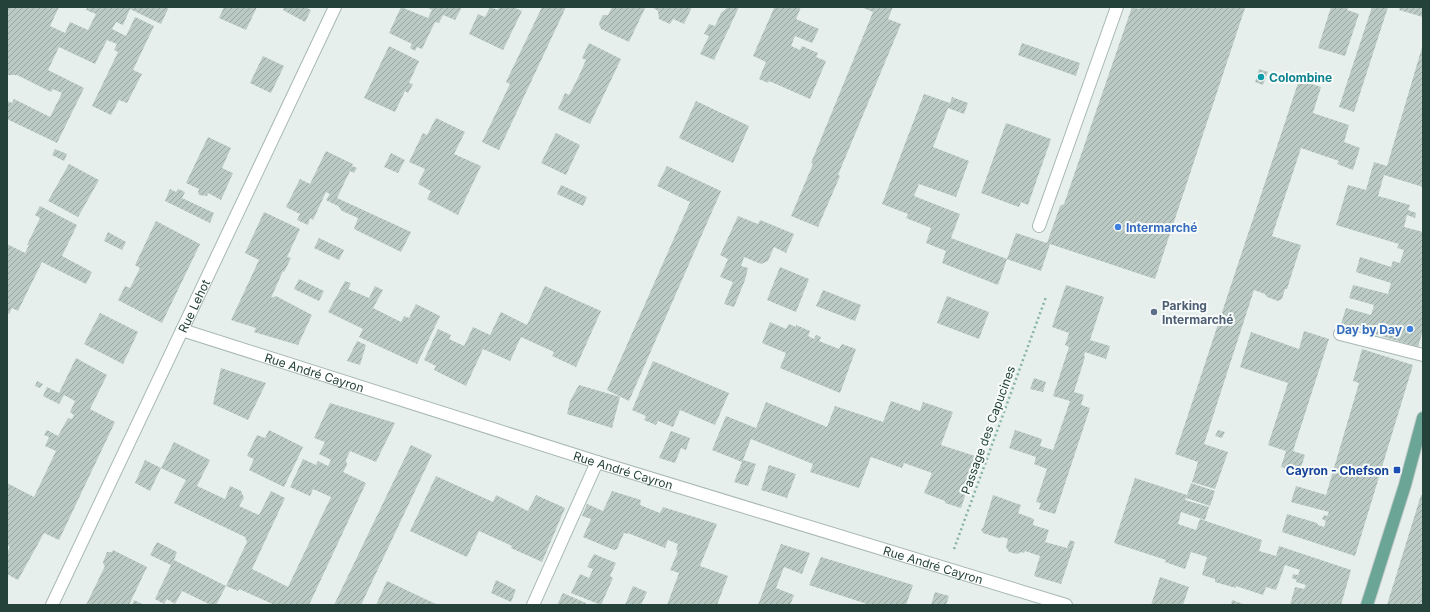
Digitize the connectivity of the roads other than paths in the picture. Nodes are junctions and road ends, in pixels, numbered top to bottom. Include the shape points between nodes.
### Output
1 (336, 7) edge
2 (1117, 7) edge
3 (1039, 226) dead end
4 (182, 330) junction
5 (1340, 334) dead end
6 (1423, 355) edge
7 (1423, 418) edge
8 (597, 462) junction
9 (1061, 604) edge
10 (52, 605) edge
11 (533, 605) edge
12 (1367, 605) edge

1 - 4 street, Rue Lehot
2 - 3 street
4 - 8 street, Rue André Cayron
4 - 10 street, Rue Lehot
5 - 6 street
7 - 12 main road
8 - 9 street, Rue André Cayron
8 - 11 street

